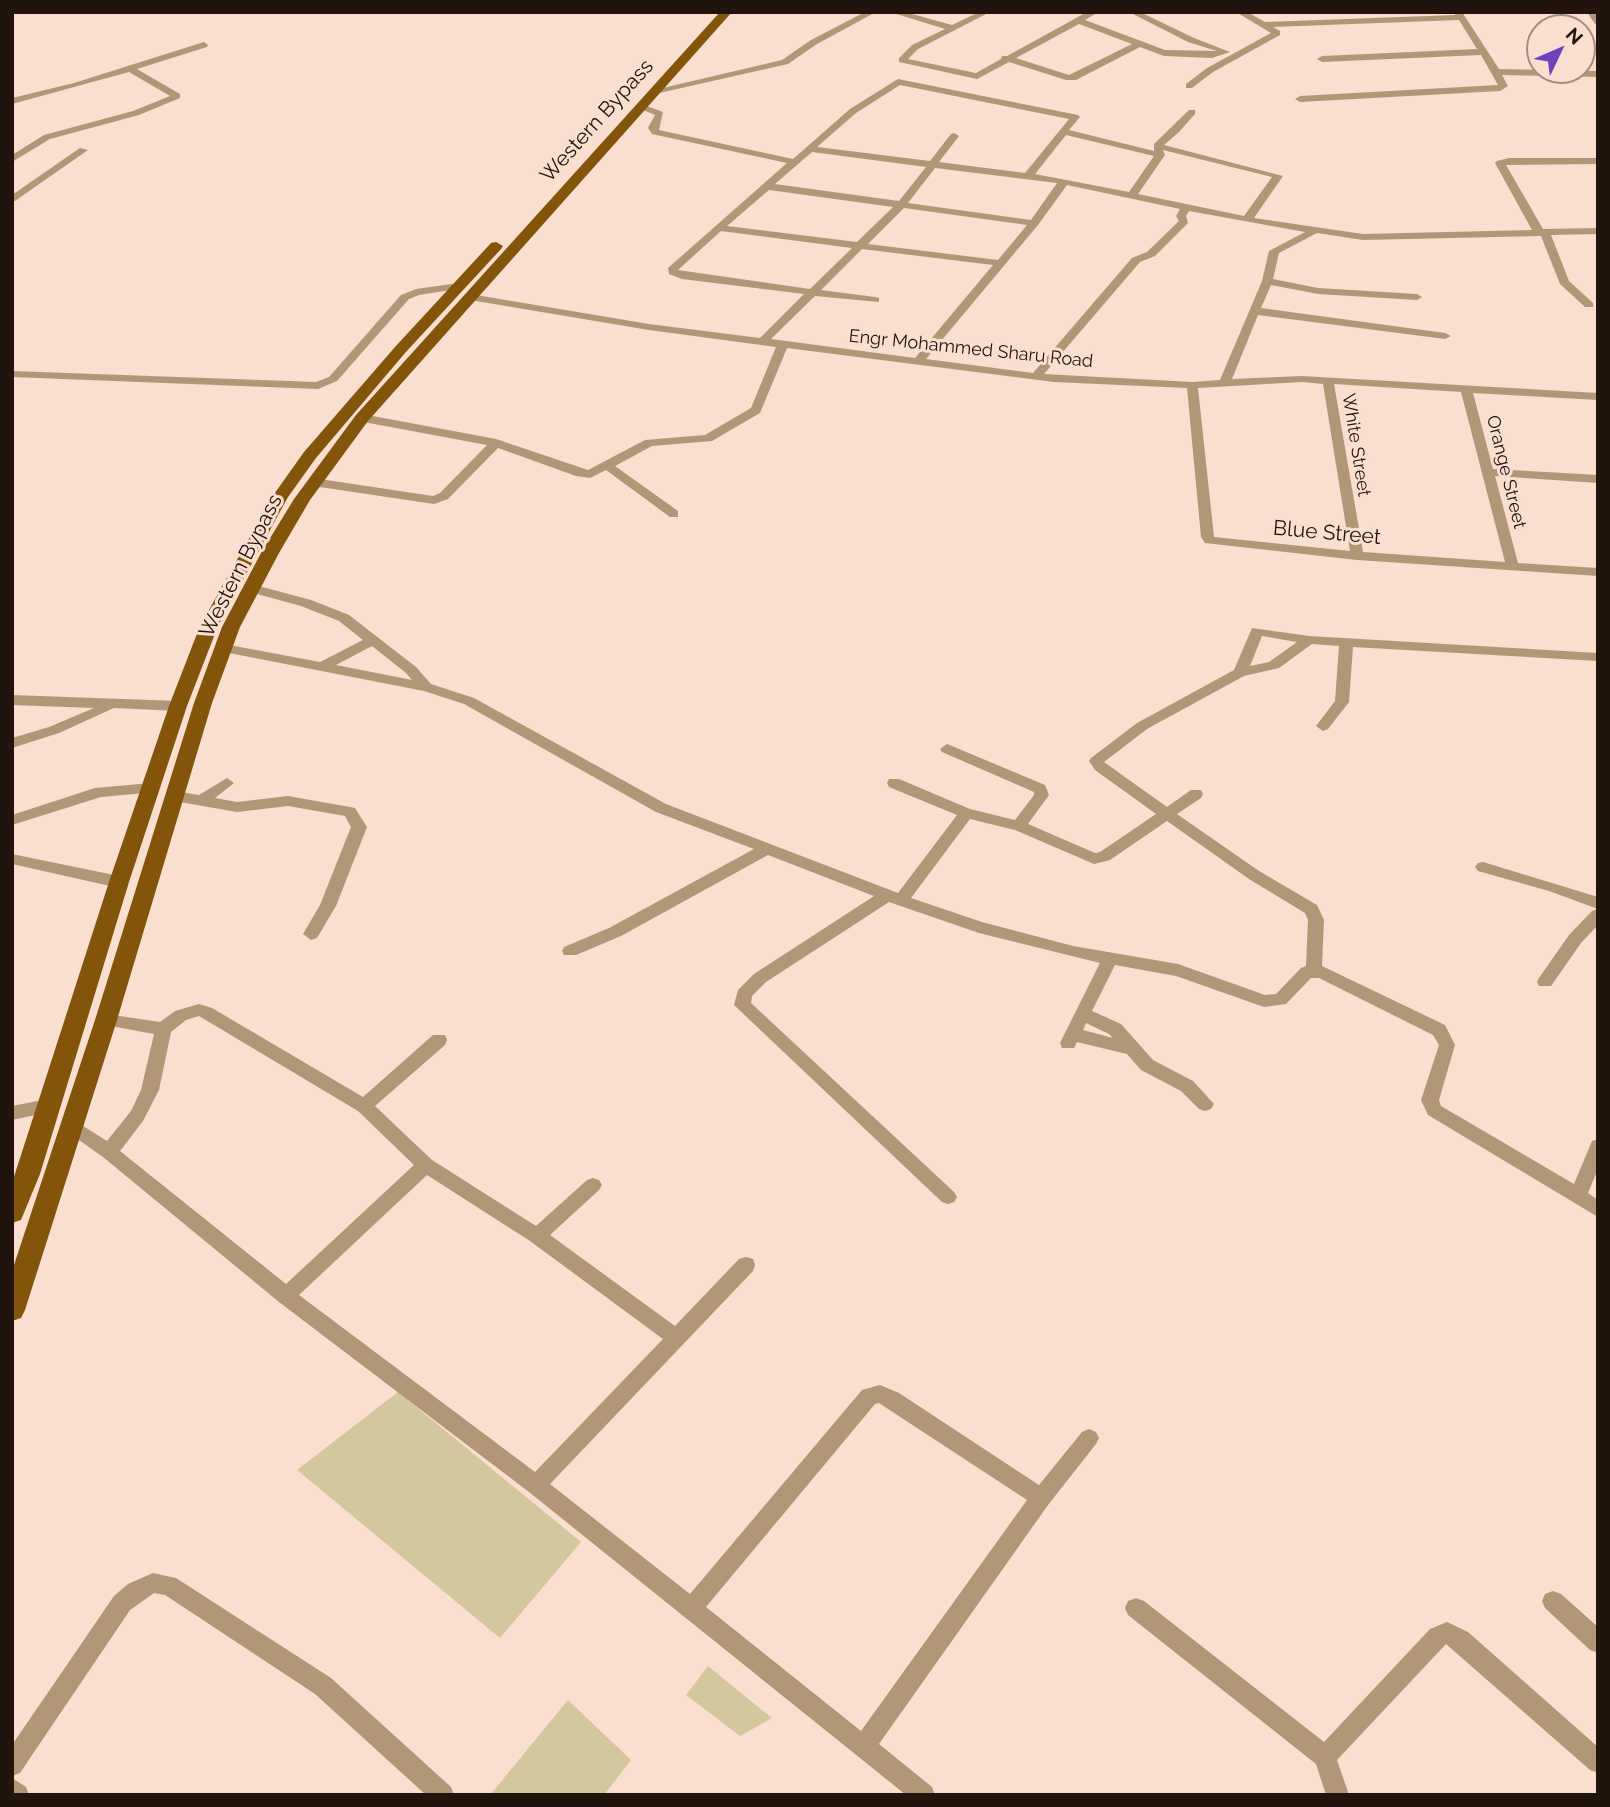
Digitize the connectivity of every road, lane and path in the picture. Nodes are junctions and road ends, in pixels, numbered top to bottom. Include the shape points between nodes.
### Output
1 (711, 12) edge
2 (726, 12) edge
3 (872, 12) edge
4 (894, 12) edge
5 (986, 12) edge
6 (1094, 12) edge
7 (1133, 12) edge
8 (1240, 12) edge
9 (1591, 12) edge
10 (1460, 15) edge
11 (1076, 20) junction
12 (1598, 22) edge
13 (1265, 25) junction
14 (952, 29) junction
15 (1139, 44) junction
16 (204, 45) dead end
17 (1226, 52) junction
18 (1482, 52) junction
19 (1237, 55) junction
20 (1005, 58) junction
21 (1322, 59) dead end
22 (131, 69) junction
23 (1496, 72) junction
24 (1598, 74) edge
25 (1189, 86) dead end
26 (655, 91) junction
27 (1300, 99) dead end
28 (12, 101) edge
29 (640, 107) junction
30 (1192, 112) dead end
31 (1065, 132) junction
32 (954, 136) dead end
33 (810, 149) junction
34 (83, 150) dead end
35 (1158, 150) junction
36 (12, 159) edge
37 (1598, 161) edge
38 (795, 162) junction
39 (933, 164) junction
40 (1028, 176) junction
41 (1064, 181) junction
42 (765, 186) junction
43 (1133, 194) junction
44 (12, 200) edge
45 (902, 204) junction
46 (1187, 206) junction
47 (1247, 220) junction
48 (1034, 223) junction
49 (718, 228) junction
50 (1598, 231) edge
51 (1313, 232) junction
52 (1542, 232) junction
53 (860, 245) junction
54 (999, 263) junction
55 (1267, 281) junction
56 (812, 291) junction
57 (464, 292) junction
58 (1417, 297) dead end
59 (875, 300) dead end
60 (1589, 306) dead end
61 (1255, 311) junction
62 (1445, 336) dead end
63 (764, 340) junction
64 (783, 343) junction
65 (917, 362) junction
66 (12, 374) edge
67 (1036, 377) junction
68 (1328, 381) junction
69 (1225, 382) junction
70 (1192, 384) junction
71 (1466, 388) junction
72 (1598, 397) edge
73 (362, 418) junction
74 (496, 443) junction
75 (608, 467) junction
76 (1487, 472) junction
77 (1598, 479) edge
78 (313, 482) junction
79 (674, 514) dead end
80 (1357, 555) junction
81 (1512, 565) junction
82 (1598, 572) edge
83 (251, 588) junction
84 (373, 640) junction
85 (1309, 640) junction
86 (1346, 642) junction
87 (224, 648) junction
88 (1598, 657) edge
89 (322, 667) junction
90 (1240, 673) junction
91 (426, 687) junction
92 (12, 700) edge
93 (114, 704) junction
94 (178, 706) junction
95 (1324, 726) dead end
96 (12, 743) edge
97 (947, 749) dead end
98 (227, 783) dead end
99 (894, 783) dead end
100 (151, 788) junction
101 (1196, 794) dead end
102 (174, 796) junction
103 (202, 800) junction
104 (966, 813) junction
105 (1168, 813) junction
106 (12, 820) edge
107 (1019, 826) junction
108 (767, 849) junction
109 (12, 859) edge
110 (1483, 867) dead end
111 (119, 882) junction
112 (895, 897) junction
113 (1598, 902) edge
114 (138, 908) junction
115 (111, 909) junction
116 (1598, 915) edge
117 (311, 934) dead end
118 (570, 951) dead end
119 (1110, 958) junction
120 (1314, 971) junction
121 (1545, 982) dead end
122 (1083, 1014) junction
123 (106, 1020) junction
124 (163, 1029) junction
125 (439, 1040) dead end
126 (1132, 1049) junction
127 (1205, 1104) dead end
128 (48, 1106) junction
129 (364, 1106) junction
130 (12, 1113) edge
131 (72, 1126) junction
132 (1598, 1146) edge
133 (109, 1152) junction
134 (426, 1165) junction
135 (20, 1176) edge
136 (593, 1185) dead end
137 (1578, 1196) junction
138 (948, 1197) dead end
139 (1598, 1210) edge
140 (12, 1213) edge
141 (537, 1236) junction
142 (746, 1265) dead end
143 (286, 1296) junction
144 (12, 1310) edge
145 (677, 1338) junction
146 (1089, 1438) dead end
147 (536, 1485) junction
148 (1041, 1498) junction
149 (1553, 1601) dead end
150 (1136, 1608) dead end
151 (691, 1609) junction
152 (1598, 1642) edge
153 (864, 1746) junction
154 (1325, 1757) junction
155 (1598, 1762) edge
156 (12, 1765) edge
157 (12, 1789) edge
158 (18, 1795) edge
159 (443, 1795) edge
160 (924, 1795) edge
161 (1338, 1795) edge

1 - 57 main road, Western Bypass
2 - 26 main road, Western Bypass
3 - 26 street via 785,62
4 - 14 street
5 - 14 street
6 - 11 street
7 - 17 street
8 - 13 street
9 - 12 street
10 - 13 street
10 - 18 street
11 - 15 street
11 - 20 street
13 - 19 street via 1277,33
14 - 20 street via 915,47 902,60 977,76
15 - 17 street via 1174,54
15 - 20 street via 1076,77
16 - 22 street
17 - 19 street
18 - 21 street
18 - 23 street
19 - 25 street
22 - 28 street
22 - 36 street via 177,96 136,113 47,137
23 - 24 street
23 - 27 street via 1500,88
26 - 29 main road, Western Bypass
29 - 38 street via 660,114 655,132
29 - 57 main road, Western Bypass
30 - 35 street
31 - 33 street via 1075,117 902,81 853,111
31 - 35 street
31 - 40 street
32 - 39 street
33 - 38 street
33 - 39 street
34 - 44 street
35 - 43 street
35 - 47 street via 1278,176
37 - 52 street via 1500,163
38 - 42 street
39 - 40 street
39 - 45 street
40 - 41 street
41 - 43 street
41 - 48 street
42 - 45 street
42 - 49 street
43 - 46 street
45 - 48 street
45 - 53 street
46 - 47 street
46 - 67 street via 1181,216 1184,221 1151,254 1136,260
47 - 51 street
48 - 54 street
49 - 53 street
49 - 56 street via 673,272
50 - 52 street
51 - 52 street via 1387,239
51 - 55 street via 1274,251
52 - 60 street via 1564,282
53 - 54 street
53 - 56 street
54 - 65 street
55 - 58 street via 1318,291
55 - 61 street
56 - 59 street
56 - 63 street
57 - 63 street, Engr Mohammed Sharu Road via 649,327
57 - 66 street, Engr Mohammed Sharu Road via 416,292 405,297 333,379 318,386
57 - 73 main road, Western Bypass
57 - 94 main road, Western Bypass via 339,419 280,497 224,594
61 - 62 street
61 - 69 street
63 - 64 street, Engr Mohammed Sharu Road
64 - 65 street, Engr Mohammed Sharu Road
64 - 75 street via 755,410 708,438 649,443
65 - 67 street, Engr Mohammed Sharu Road
67 - 70 street, Engr Mohammed Sharu Road
68 - 69 street, Engr Mohammed Sharu Road
68 - 71 street, Engr Mohammed Sharu Road
68 - 80 street, White Street
69 - 70 street, Engr Mohammed Sharu Road
70 - 80 street, Blue Street via 1207,537 1219,543
71 - 72 street, Engr Mohammed Sharu Road
71 - 76 street, Orange Street
73 - 74 street
73 - 78 main road, Western Bypass
74 - 75 street via 576,472 590,474
74 - 78 street via 444,496 434,500
75 - 79 street
76 - 77 street
76 - 81 street, Orange Street
78 - 83 main road, Western Bypass
80 - 81 street, Blue Street
81 - 82 street, Blue Street
83 - 84 street via 344,618
83 - 87 main road, Western Bypass
84 - 89 street
84 - 91 street
85 - 86 street
85 - 90 street via 1274,665
85 - 90 street via 1257,631
86 - 88 street
86 - 95 street via 1342,702
87 - 89 street
87 - 102 main road, Western Bypass
89 - 91 street
90 - 105 street via 1142,726 1096,761
91 - 108 street via 473,703 661,808
92 - 93 street
93 - 94 street
93 - 96 street
94 - 100 main road, Western Bypass
97 - 107 street via 1040,789 1042,795
98 - 103 street
99 - 104 street
100 - 106 street via 100,792
100 - 111 main road, Western Bypass
101 - 105 street
102 - 103 street
102 - 114 main road, Western Bypass
103 - 117 street via 237,807 288,801 341,808 356,819 359,827 328,906
104 - 107 street
104 - 112 street
105 - 107 street via 1099,859
105 - 120 street via 1254,875 1311,909 1316,919
108 - 112 street
108 - 118 street via 615,932
109 - 111 street
110 - 113 street
111 - 115 main road, Western Bypass
112 - 119 street via 979,927
112 - 138 street via 760,978 744,995 742,1005
114 - 115 main road
114 - 123 main road, Western Bypass
115 - 128 main road, Western Bypass
116 - 121 street
119 - 120 street via 1178,970 1272,1002
119 - 122 street
120 - 137 street via 1439,1030 1447,1045 1430,1100 1434,1110
122 - 126 street via 1115,1030
122 - 126 street via 1070,1038
123 - 124 street
123 - 131 main road, Western Bypass
124 - 129 street via 191,1011 206,1012
124 - 133 street via 150,1090
125 - 129 street
126 - 127 street via 1147,1065 1187,1086
128 - 130 street
128 - 135 main road, Western Bypass
129 - 134 street
131 - 133 street
131 - 144 main road, Western Bypass
132 - 137 street
133 - 143 street
134 - 141 street
134 - 143 street
135 - 140 main road, Western Bypass
136 - 141 street
137 - 139 street
141 - 145 street
142 - 145 street
143 - 147 street
145 - 147 street
146 - 148 street
147 - 151 street
148 - 151 street via 892,1399 869,1396
148 - 153 street
149 - 152 street
150 - 154 street
151 - 153 street
153 - 160 street
154 - 155 street via 1438,1637 1447,1633
154 - 161 street
156 - 159 street via 122,1603 153,1583 169,1585 323,1686
157 - 158 street

